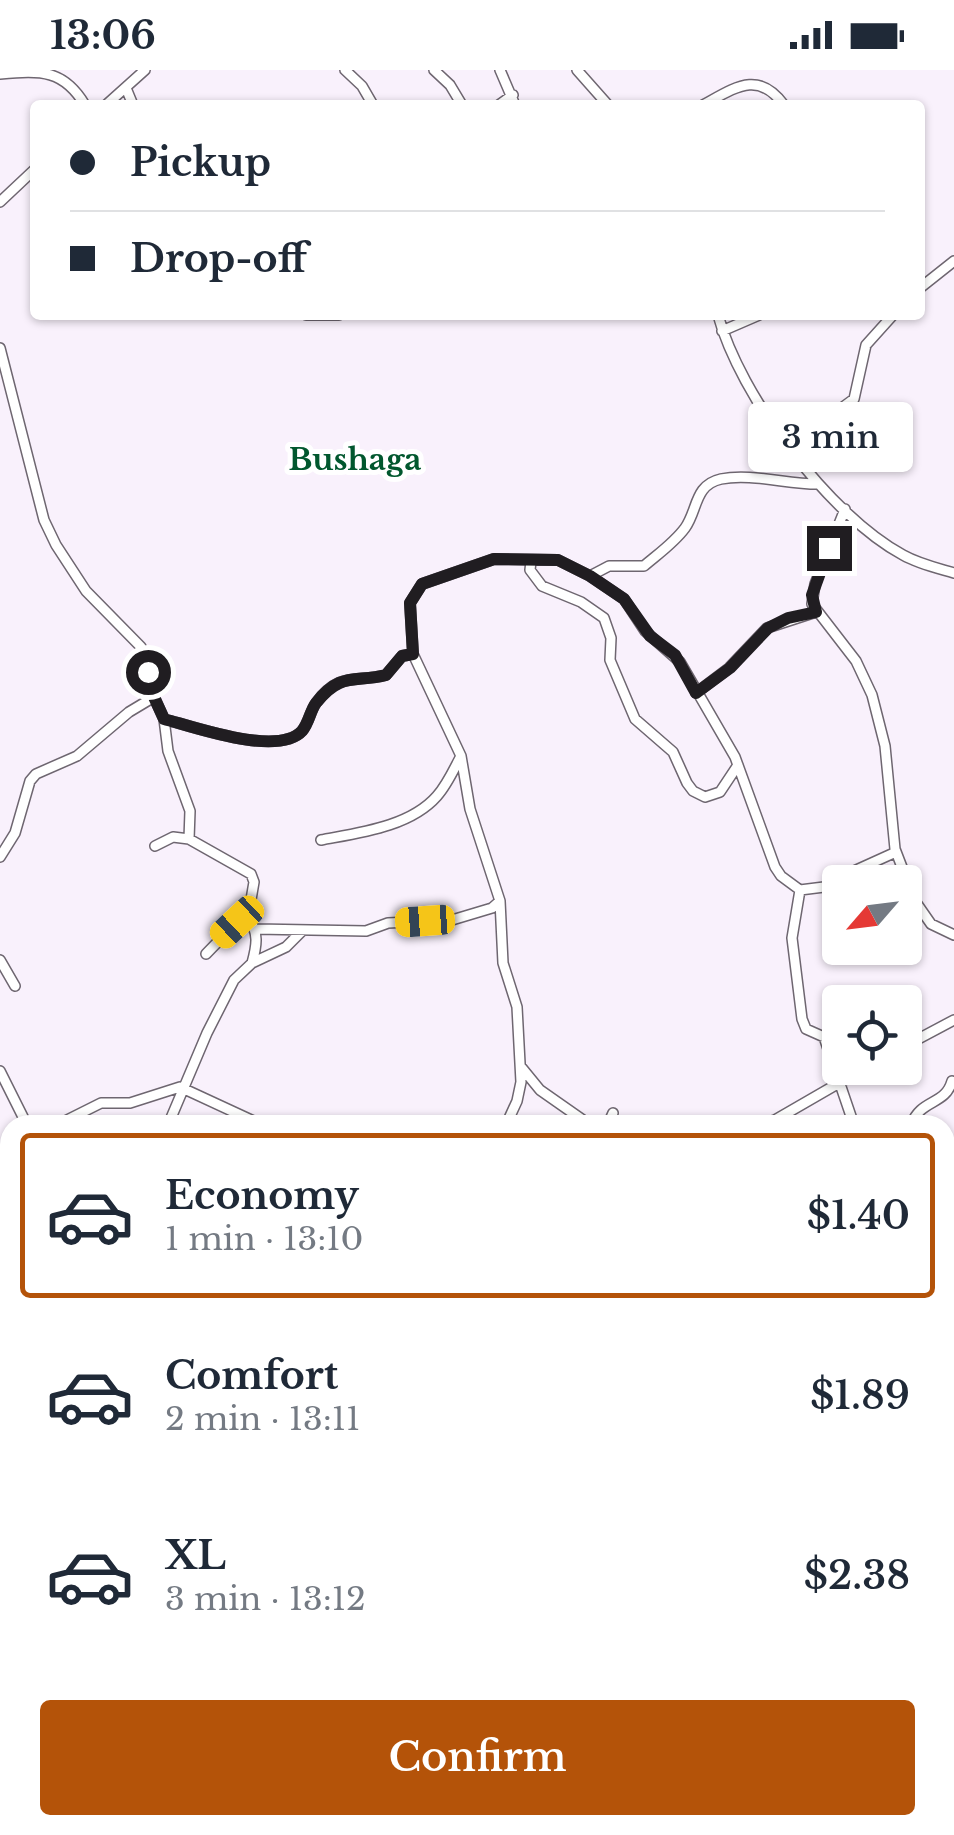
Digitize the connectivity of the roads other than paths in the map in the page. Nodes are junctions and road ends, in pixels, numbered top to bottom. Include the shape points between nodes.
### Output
1 (145, 70) edge
2 (345, 70) edge
3 (434, 70) edge
4 (500, 70) edge
5 (578, 70) edge
6 (0, 74) edge
7 (126, 88) junction
8 (82, 100) edge
9 (112, 100) edge
10 (131, 100) edge
11 (370, 100) edge
12 (459, 100) edge
13 (514, 100) edge
14 (604, 100) edge
15 (714, 100) edge
16 (780, 100) edge
17 (30, 174) edge
18 (0, 202) edge
19 (954, 261) edge
20 (925, 284) edge
21 (719, 320) edge
22 (747, 320) edge
23 (889, 320) edge
24 (722, 331) junction
25 (0, 348) edge
26 (790, 446) junction
27 (817, 484) junction
28 (845, 509) junction
29 (530, 561) junction
30 (954, 573) edge
31 (590, 576) junction
32 (816, 612) junction
33 (413, 654) junction
34 (696, 693) junction
35 (154, 697) junction
36 (164, 719) junction
37 (461, 756) junction
38 (738, 765) junction
39 (189, 838) junction
40 (321, 840) dead end
41 (155, 846) dead end
42 (896, 852) junction
43 (0, 857) edge
44 (867, 865) edge
45 (822, 887) edge
46 (800, 890) junction
47 (500, 901) junction
48 (248, 917) junction
49 (256, 930) junction
50 (303, 930) junction
51 (954, 935) edge
52 (206, 954) dead end
53 (0, 960) edge
54 (252, 964) junction
55 (15, 986) dead end
56 (954, 1020) edge
57 (822, 1037) edge
58 (922, 1037) edge
59 (520, 1065) junction
60 (0, 1071) edge
61 (952, 1081) edge
62 (837, 1085) edge
63 (840, 1085) edge
64 (184, 1088) junction
65 (22, 1115) edge
66 (79, 1115) edge
67 (172, 1115) edge
68 (241, 1115) edge
69 (511, 1115) edge
70 (576, 1115) edge
71 (785, 1115) edge
72 (848, 1115) edge
73 (917, 1115) edge

1 - 7 street
2 - 11 street
3 - 12 street
4 - 13 street
5 - 14 street
6 - 8 street via 56,73 72,82
7 - 9 street
7 - 10 street
15 - 16 street via 754,82
17 - 18 street
19 - 20 street
21 - 24 street
22 - 24 street
23 - 26 street via 862,354 854,399
24 - 26 street via 742,375
25 - 35 street via 44,520 86,591 137,641
26 - 27 street
27 - 28 street
27 - 31 street via 715,481 702,488 682,533 644,566 609,566
28 - 30 street via 906,557
28 - 32 street via 815,584
29 - 31 street via 558,560
29 - 33 street via 494,559 422,584 410,603
29 - 38 street via 542,586 604,618 612,638 610,660 634,719 673,752 693,791 704,797 720,792
31 - 34 street via 624,599 650,636 675,655
32 - 34 street via 768,628
32 - 42 street via 856,661 872,696 885,746
33 - 36 street via 402,656 386,675 338,684 316,704 301,732 286,739 252,741
33 - 37 street
34 - 38 street
35 - 36 street
35 - 43 street via 77,756 36,774
36 - 39 street via 190,811
37 - 40 street via 427,806 388,824
37 - 47 street via 470,809
38 - 46 street via 775,867
39 - 41 street
39 - 48 street via 251,874
42 - 44 street
42 - 51 street via 925,918
45 - 46 street
46 - 57 street via 792,938 802,1019
47 - 50 street via 452,920 366,931
47 - 59 street
48 - 49 street
48 - 52 street
49 - 50 street
49 - 54 street
50 - 54 street
53 - 55 street
54 - 64 street via 234,980
56 - 58 street
59 - 69 street
59 - 70 street via 540,1090
60 - 65 street
61 - 73 street via 943,1097
62 - 71 street
63 - 72 street
64 - 66 street via 130,1103 107,1102
64 - 67 street
64 - 68 street

